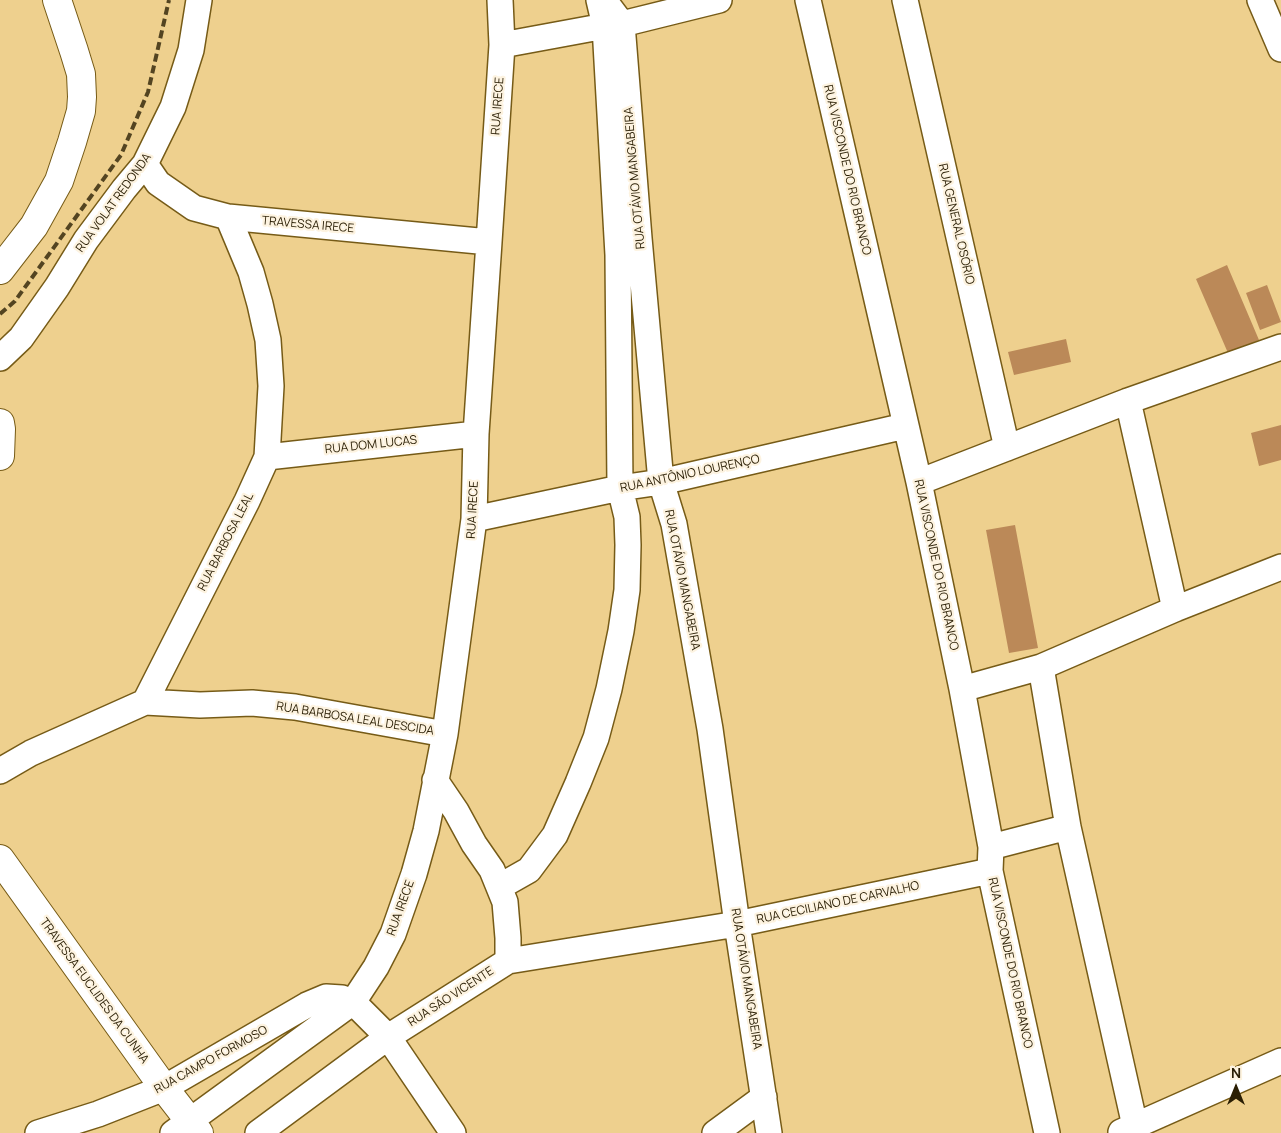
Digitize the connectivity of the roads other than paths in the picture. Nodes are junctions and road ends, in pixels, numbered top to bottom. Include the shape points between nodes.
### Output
1 (57, 0) edge
2 (199, 0) edge
3 (500, 0) edge
4 (599, 0) edge
5 (604, 0) edge
6 (719, 0) edge
7 (808, 0) edge
8 (906, 0) edge
9 (1260, 0) edge
10 (614, 25) junction
11 (502, 45) junction
12 (1281, 50) edge
13 (145, 164) junction
14 (228, 217) junction
15 (489, 242) junction
16 (0, 270) edge
17 (1281, 347) edge
18 (0, 358) edge
19 (1128, 401) junction
20 (0, 423) edge
21 (905, 426) junction
22 (476, 434) junction
23 (1007, 448) junction
24 (0, 456) edge
25 (267, 456) junction
26 (660, 482) junction
27 (919, 482) junction
28 (620, 488) junction
29 (474, 519) junction
30 (1281, 567) edge
31 (1175, 609) junction
32 (1041, 667) junction
33 (962, 689) junction
34 (145, 702) junction
35 (445, 734) junction
36 (0, 771) edge
37 (435, 780) junction
38 (1068, 827) junction
39 (0, 859) edge
40 (990, 859) junction
41 (498, 887) junction
42 (737, 924) junction
43 (508, 961) junction
44 (353, 1002) junction
45 (388, 1037) junction
46 (1281, 1061) edge
47 (164, 1088) junction
48 (764, 1097) junction
49 (188, 1129) edge
50 (1127, 1129) edge
51 (38, 1133) edge
52 (258, 1133) edge
53 (453, 1133) edge
54 (715, 1133) edge
55 (769, 1133) edge
56 (1047, 1133) edge

1 - 16 street via 81,74 81,111 59,181 34,226
2 - 13 street, RUA VOLAT REDONDA via 190,50 173,107
3 - 11 street, RUA IRECE
4 - 10 street, RUA OTÁVIO MANGABEIRA
5 - 10 street
6 - 10 street
7 - 21 street, RUA VISCONDE DO RIO BRANCO
8 - 23 street, RUA GENERAL OSÓRIO
9 - 12 street
10 - 11 street
10 - 26 street, RUA OTÁVIO MANGABEIRA via 639,238
10 - 28 street, RUA OTÁVIO MANGABEIRA
11 - 15 street, RUA IRECE
13 - 14 street, TRAVESSA IRECE via 158,183 194,208
13 - 18 street, RUA VOLAT REDONDA via 86,240 20,338
14 - 15 street, TRAVESSA IRECE
14 - 25 street, RUA BARBOSA LEAL via 251,272 268,340 271,386
15 - 22 street, RUA IRECE
17 - 19 street
19 - 23 street
19 - 31 street
20 - 24 street
21 - 26 street, RUA ANTÔNIO LOURENÇO
21 - 27 street, RUA VISCONDE DO RIO BRANCO
22 - 25 street, RUA DOM LUCAS
22 - 29 street, RUA IRECE
23 - 27 street
25 - 34 street, RUA BARBOSA LEAL
26 - 28 street, RUA ANTÔNIO LOURENÇO
26 - 42 street, RUA OTÁVIO MANGABEIRA via 674,524 710,729
27 - 33 street, RUA VISCONDE DO RIO BRANCO
28 - 29 street, RUA ANTÔNIO LOURENÇO
28 - 41 street, RUA OTÁVIO MANGABEIRA via 628,536 627,590 609,689 596,738 556,835 529,870
29 - 35 street, RUA IRECE
30 - 31 street
31 - 32 street
32 - 33 street
32 - 38 street
33 - 40 street, RUA VISCONDE DO RIO BRANCO
34 - 35 street, RUA BARBOSA LEAL DESCIDA via 252,703 295,707
34 - 36 street via 31,753
35 - 37 street, RUA IRECE
37 - 41 street, RUA SÃO VICENTE via 492,870
37 - 44 street, RUA IRECE via 414,874 393,934
38 - 40 street, RUA CECILIANO DE CARVALHO
38 - 50 street
39 - 47 street, TRAVESSA EUCLIDES DA CUNHA
40 - 42 street, RUA CECILIANO DE CARVALHO
40 - 56 street, RUA VISCONDE DO RIO BRANCO
41 - 43 street, RUA SÃO VICENTE via 505,902
42 - 43 street, RUA CECILIANO DE CARVALHO
42 - 48 street, RUA OTÁVIO MANGABEIRA
43 - 45 street, RUA SÃO VICENTE
44 - 45 street
44 - 47 street, RUA CAMPO FORMOSO via 334,997 317,1000
44 - 49 street
45 - 52 street, RUA SÃO VICENTE
45 - 53 street
46 - 50 street
47 - 49 street, TRAVESSA EUCLIDES DA CUNHA
47 - 51 street, RUA CAMPO FORMOSO
48 - 54 street
48 - 55 street, RUA OTÁVIO MANGABEIRA

